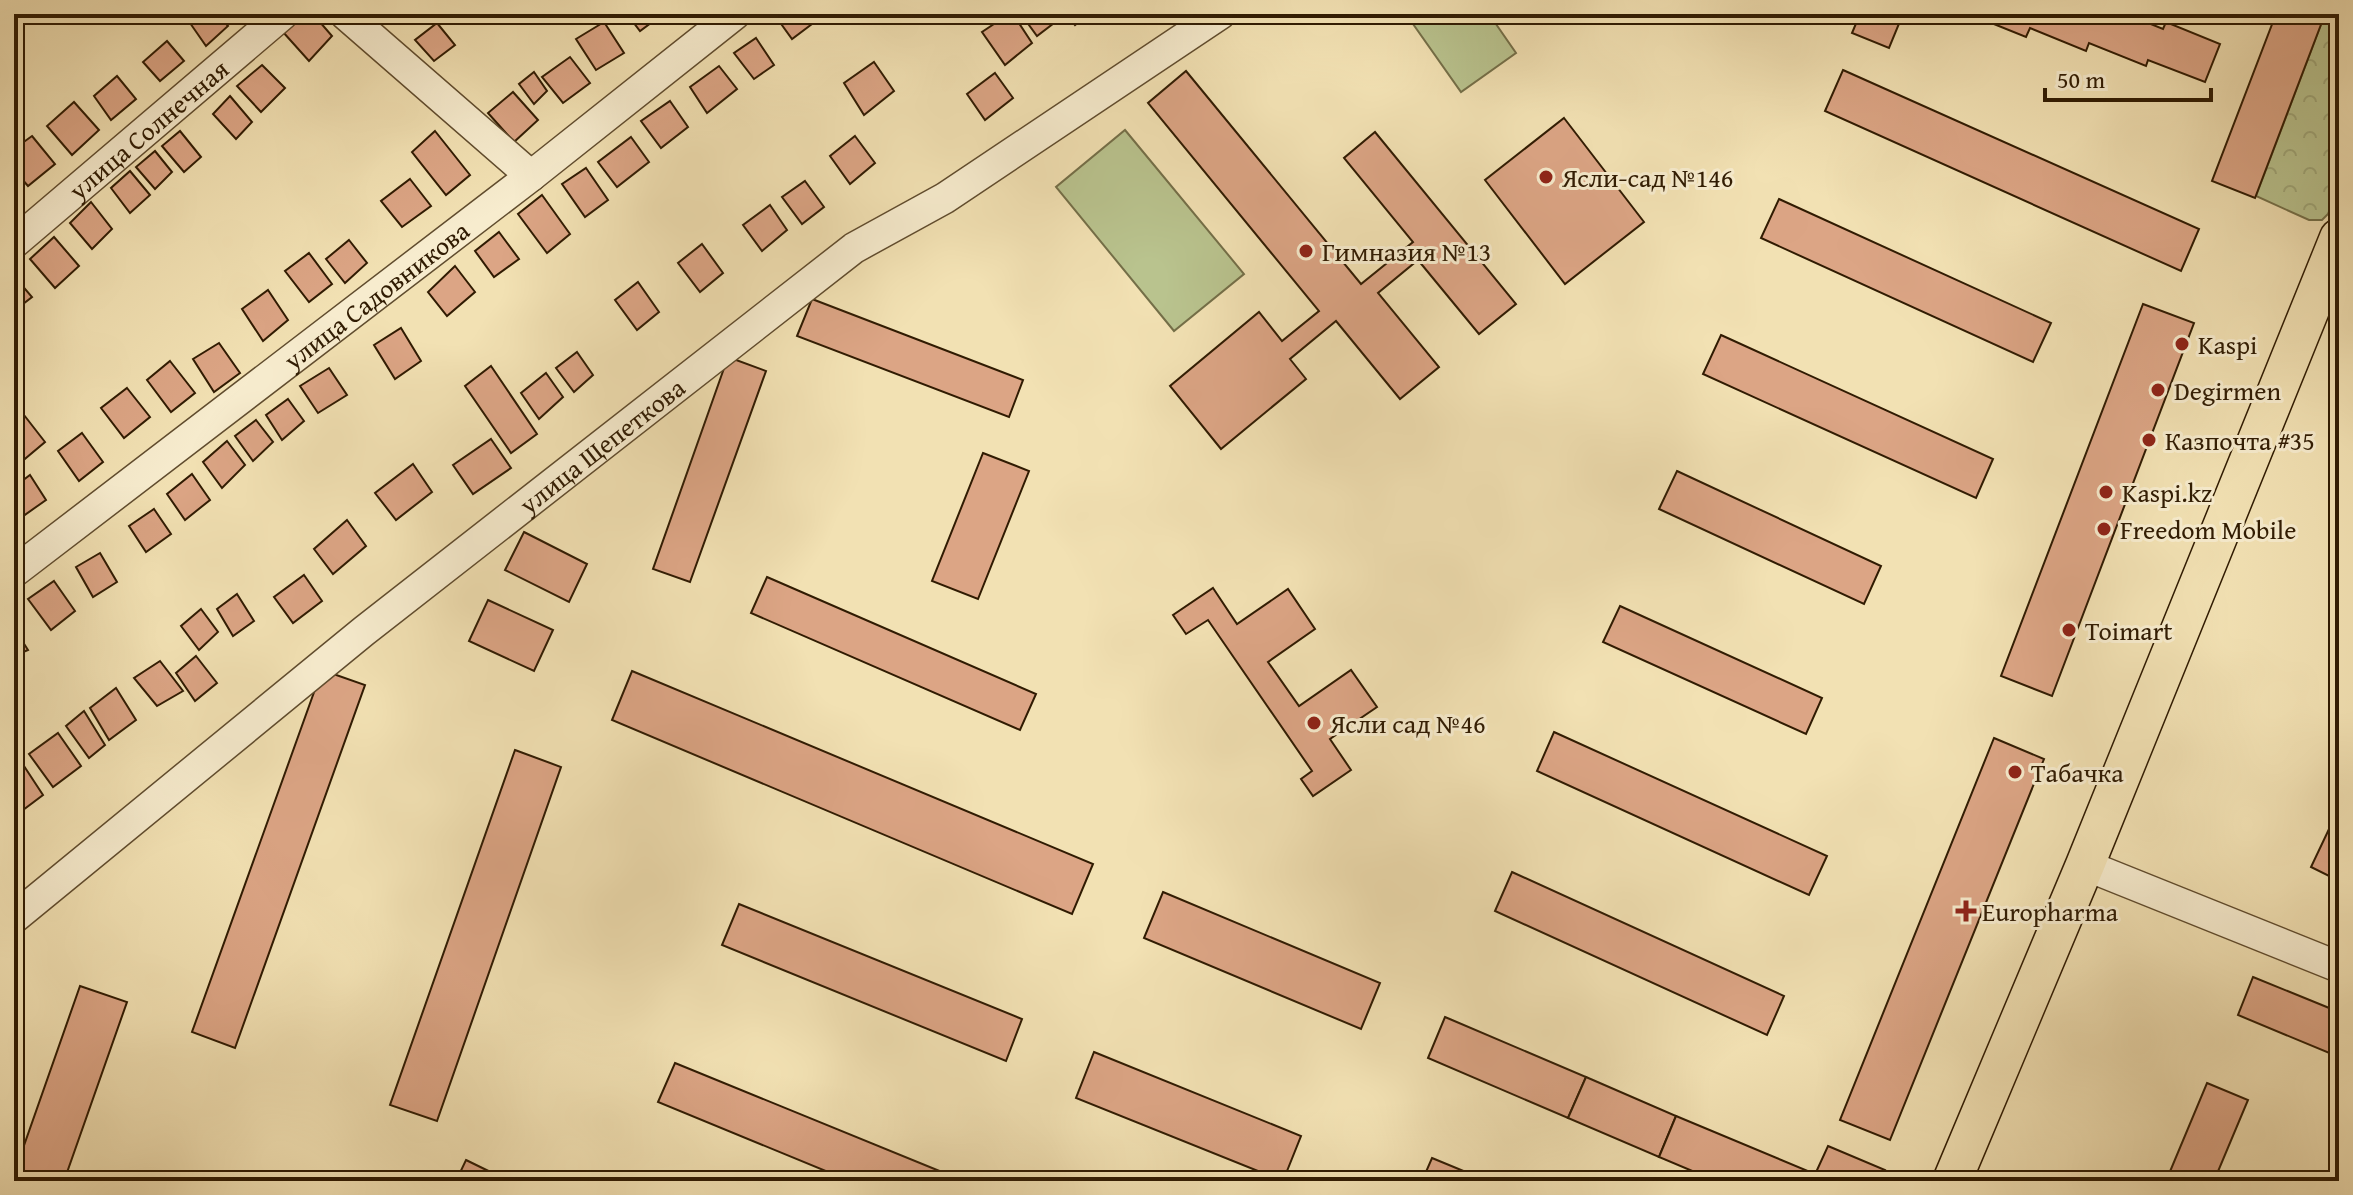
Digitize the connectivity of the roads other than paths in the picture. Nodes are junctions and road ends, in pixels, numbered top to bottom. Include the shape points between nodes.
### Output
1 (283, 14) edge
2 (345, 14) edge
3 (735, 14) edge
4 (1220, 14) edge
5 (531, 176) junction
6 (2339, 238) edge
7 (14, 243) edge
8 (14, 572) edge
9 (2085, 865) junction
10 (14, 918) edge
11 (2339, 967) edge
12 (1952, 1181) edge

1 - 7 street, улица Солнечная
2 - 5 street
3 - 5 street, улица Садовникова
4 - 10 street, улица Щепеткова via 945,198 854,248 364,631
5 - 8 street, улица Садовникова
6 - 9 main road
9 - 11 street
9 - 12 main road

